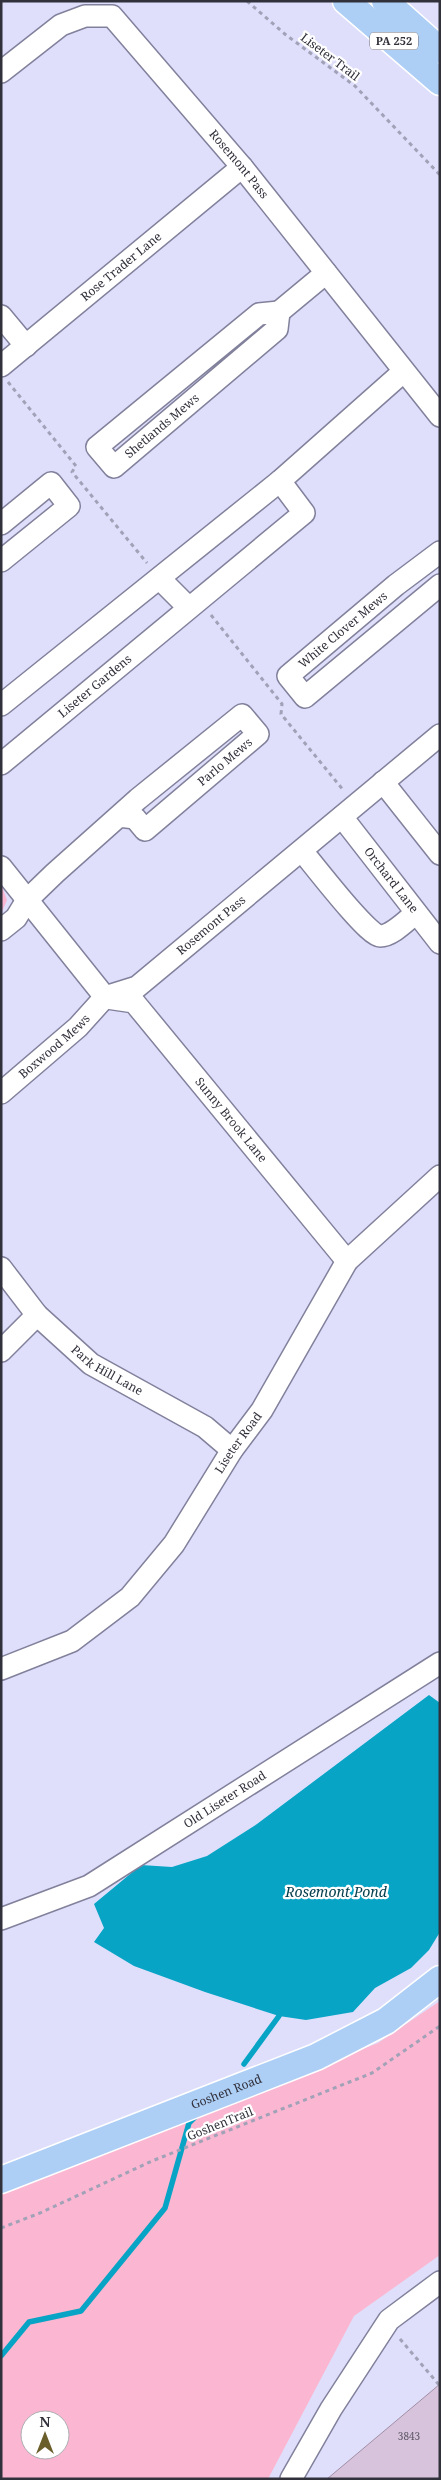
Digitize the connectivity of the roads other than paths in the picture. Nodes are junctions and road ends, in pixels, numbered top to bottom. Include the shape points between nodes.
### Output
1 (346, 1) edge
2 (384, 1) edge
3 (440, 50) edge
4 (1, 72) edge
5 (440, 82) edge
6 (242, 167) junction
7 (326, 273) junction
8 (279, 312) junction
9 (1, 316) edge
10 (26, 346) junction
11 (1, 366) edge
12 (403, 372) junction
13 (440, 416) edge
14 (280, 481) junction
15 (1, 524) edge
16 (440, 552) edge
17 (1, 561) edge
18 (160, 579) junction
19 (440, 585) edge
20 (193, 603) junction
21 (1, 705) edge
22 (440, 736) edge
23 (1, 764) edge
24 (383, 782) junction
25 (349, 811) junction
26 (119, 816) junction
27 (302, 851) junction
28 (440, 854) edge
29 (1, 867) edge
30 (27, 900) junction
31 (416, 913) junction
32 (1, 930) edge
33 (440, 943) edge
34 (105, 998) junction
35 (1, 1093) edge
36 (440, 1176) edge
37 (347, 1261) junction
38 (1, 1268) edge
39 (37, 1315) junction
40 (1, 1351) edge
41 (232, 1450) junction
42 (440, 1663) edge
43 (1, 1669) edge
44 (1, 1919) edge
45 (440, 1979) edge
46 (1, 2180) edge
47 (440, 2282) edge
48 (292, 2479) edge

1 - 5 main road, PA 252
2 - 3 main road, PA 252
4 - 6 street, Rosemont Pass via 61,25 85,16 112,16
6 - 7 street, Rosemont Pass
6 - 10 street, Rose Trader Lane
7 - 8 street, Shetlands Mews
7 - 12 street, Rosemont Pass
8 - 8 street, Shetlands Mews via 259,314 98,447 114,466 277,329
9 - 10 street
10 - 11 street, Rose Trader Lane
12 - 13 street, Rosemont Pass
12 - 14 street
14 - 18 street
14 - 20 street, Liseter Gardens via 304,513
15 - 17 street via 51,483 69,506
16 - 19 street, White Clover Mews via 288,676 305,697
18 - 20 street
18 - 21 street
20 - 23 street, Liseter Gardens
22 - 24 street, Rosemont Pass
24 - 25 street, Rosemont Pass
24 - 28 street
25 - 27 street, Rosemont Pass
25 - 31 street, Orchard Lane
26 - 26 street, Parlo Mews via 242,715 258,734 145,830 135,818
26 - 30 street, Parlo Mews
27 - 31 street via 374,934 387,934
27 - 34 street, Rosemont Pass via 138,987
29 - 30 street
30 - 32 street, Parlo Mews via 16,918
30 - 34 street
31 - 33 street, Orchard Lane
34 - 35 street, Boxwood Mews via 78,1027
34 - 37 street, Sunny Brook Lane via 134,1002
36 - 37 street, Liseter Road
37 - 41 street, Liseter Road via 262,1410
38 - 39 street, Park Hill Lane
39 - 40 street
39 - 41 street, Park Hill Lane via 91,1364 205,1427
41 - 43 street, Liseter Road via 174,1544 130,1597 72,1641
42 - 44 street, Old Liseter Road via 89,1886
45 - 46 main road, Goshen Road via 386,2021 316,2057
47 - 48 street via 388,2320 331,2409

